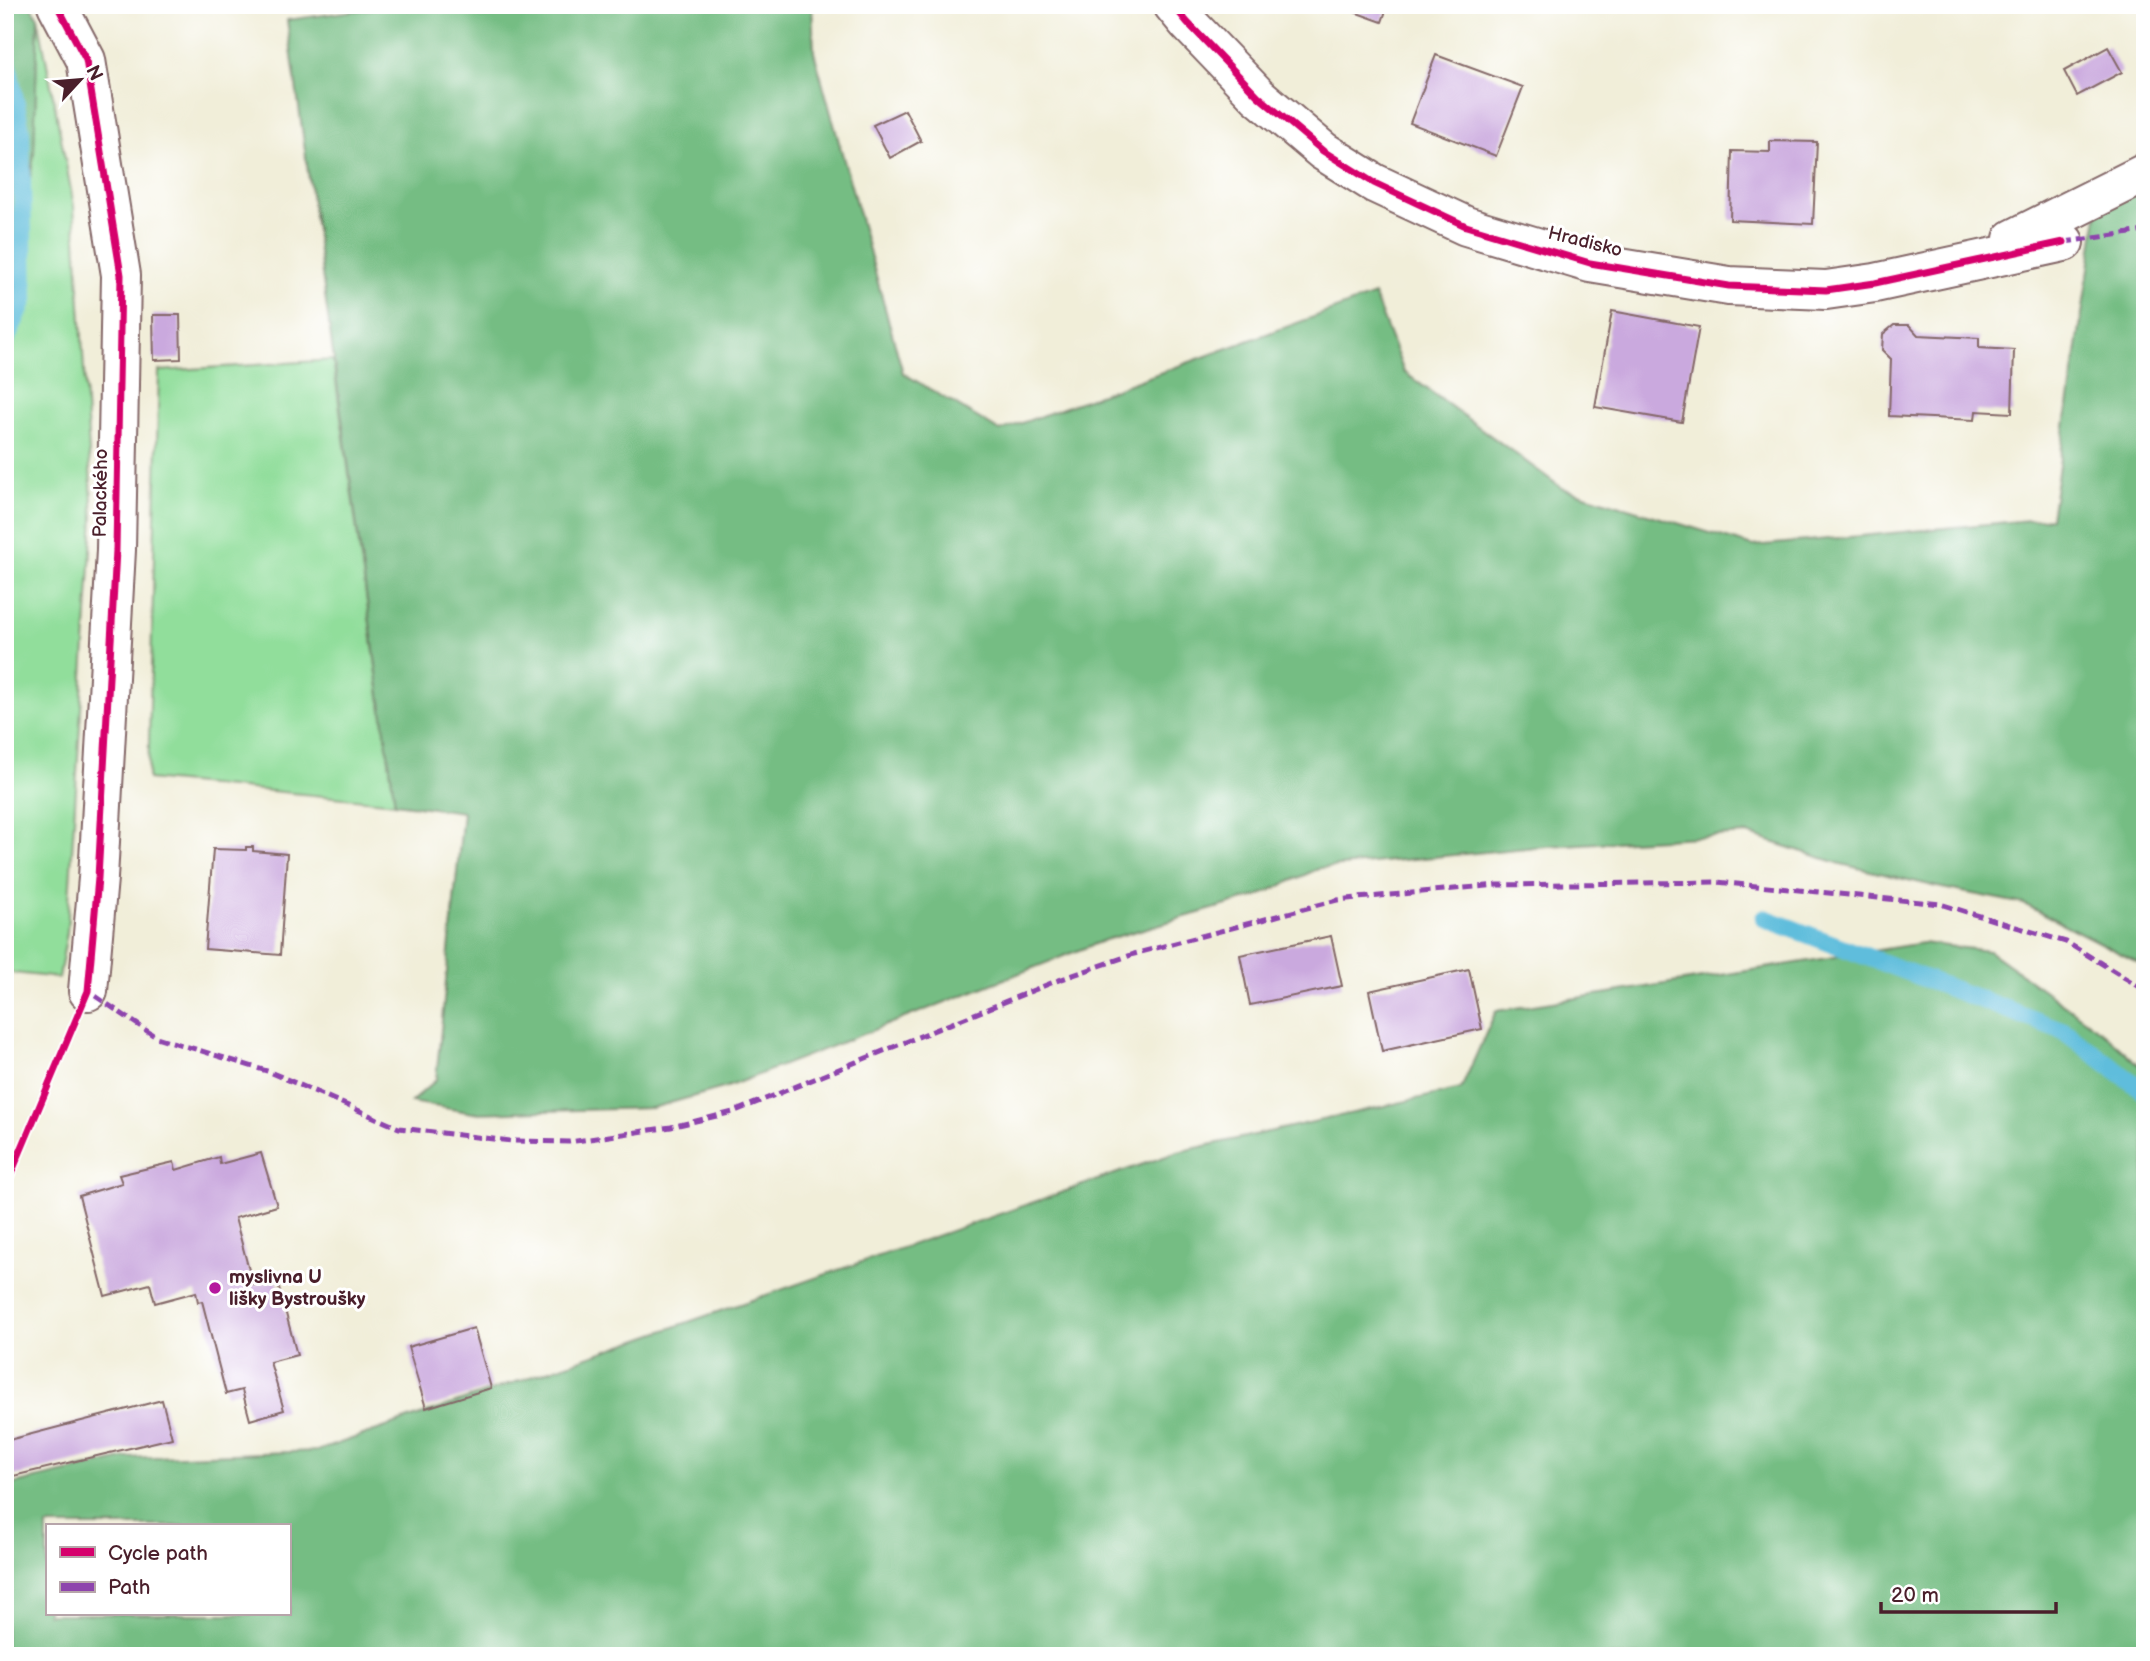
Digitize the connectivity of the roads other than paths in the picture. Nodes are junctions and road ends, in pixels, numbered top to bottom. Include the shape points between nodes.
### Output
1 (57, 5) edge
2 (1173, 5) edge
3 (2145, 173) edge
4 (2064, 243) dead end
5 (1957, 265) junction
6 (88, 991) dead end

1 - 6 street, Palackého via 86,60 121,275 116,550
2 - 5 street, Hradisko via 1258,96 1324,152 1374,183 1466,226 1590,262 1729,285 1826,290
3 - 5 street, Hradisko
4 - 5 street, Hradisko

